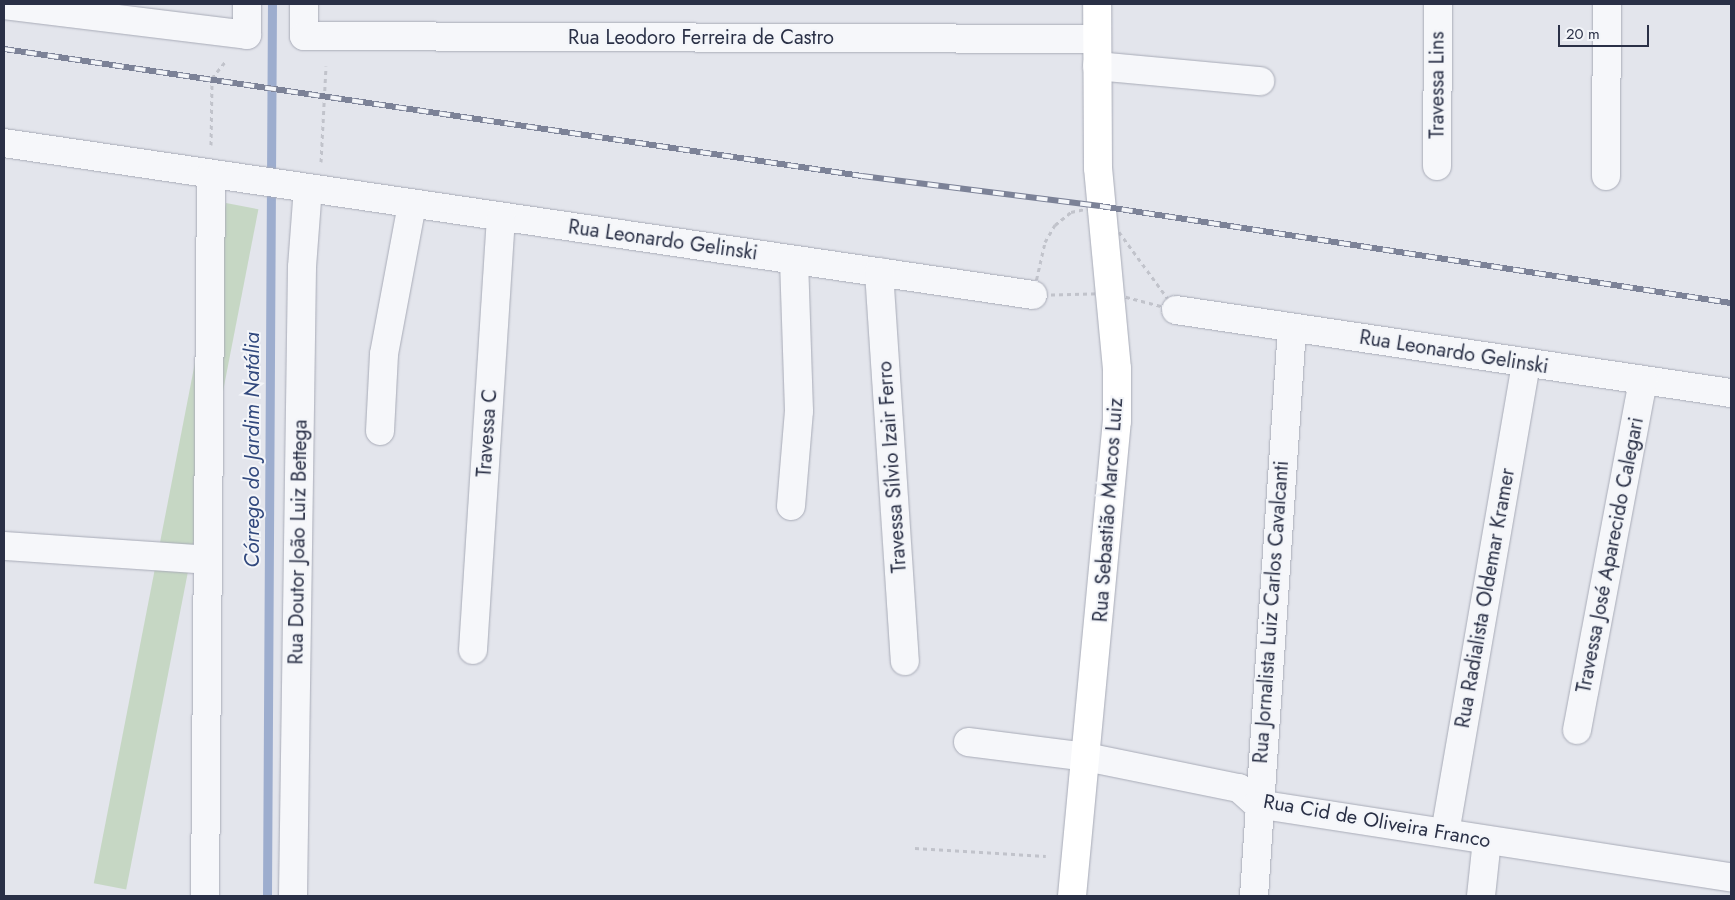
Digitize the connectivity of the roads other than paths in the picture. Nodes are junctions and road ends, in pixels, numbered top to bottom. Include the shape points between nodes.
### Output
1 (247, 4) edge
2 (304, 4) edge
3 (1097, 4) edge
4 (1438, 4) edge
5 (1607, 4) edge
6 (4, 5) edge
7 (1097, 39) junction
8 (1097, 66) junction
9 (1260, 81) dead end
10 (4, 143) edge
11 (1437, 166) dead end
12 (211, 174) junction
13 (1606, 176) dead end
14 (307, 188) junction
15 (412, 204) junction
16 (500, 216) junction
17 (794, 260) junction
18 (879, 272) junction
19 (1033, 295) road end
20 (1176, 310) dead end
21 (1292, 328) junction
22 (1526, 363) junction
23 (1643, 380) junction
24 (1731, 393) edge
25 (380, 431) dead end
26 (791, 506) dead end
27 (4, 546) edge
28 (208, 560) junction
29 (473, 650) dead end
30 (905, 661) dead end
31 (1577, 730) dead end
32 (968, 742) dead end
33 (1086, 757) junction
34 (1257, 804) junction
35 (1445, 833) junction
36 (1487, 840) junction
37 (1731, 877) edge
38 (205, 896) edge
39 (293, 896) edge
40 (1072, 896) edge
41 (1254, 896) edge
42 (1481, 896) edge

1 - 6 street via 247,35
2 - 7 street, Rua Leodoro Ferreira de Castro via 316,36
3 - 7 main road, Rua Sebastião Marcos Luiz
4 - 11 street, Travessa Lins
5 - 13 street
7 - 8 main road, Rua Sebastião Marcos Luiz
8 - 9 street
8 - 33 main road, Rua Sebastião Marcos Luiz via 1100,206 1116,352 1117,421
10 - 12 street, Rua Leonardo Gelinski
12 - 14 street, Rua Leonardo Gelinski
12 - 28 street
14 - 15 street, Rua Leonardo Gelinski
14 - 39 street, Rua Doutor João Luiz Bettega via 302,267
15 - 16 street, Rua Leonardo Gelinski
15 - 25 street via 384,354
16 - 17 street, Rua Leonardo Gelinski
16 - 29 street, Travessa C
17 - 18 street, Rua Leonardo Gelinski
17 - 26 street via 799,412
18 - 19 street, Rua Leonardo Gelinski
18 - 30 street, Travessa Sílvio Izair Ferro
20 - 21 street, Rua Leonardo Gelinski
21 - 22 street, Rua Leonardo Gelinski
21 - 34 street, Rua Jornalista Luiz Carlos Cavalcanti
22 - 23 street, Rua Leonardo Gelinski
22 - 35 street, Rua Radialista Oldemar Kramer
23 - 24 street, Rua Leonardo Gelinski
23 - 31 street, Travessa José Aparecido Calegari
27 - 28 street
28 - 38 street
32 - 33 street, Rua Cid de Oliveira Franco
33 - 34 street, Rua Cid de Oliveira Franco via 1239,788
33 - 40 main road, Rua Sebastião Marcos Luiz
34 - 35 street, Rua Cid de Oliveira Franco
34 - 41 street, Rua Jornalista Luiz Carlos Cavalcanti
35 - 36 street, Rua Cid de Oliveira Franco
36 - 37 street, Rua Cid de Oliveira Franco
36 - 42 street

